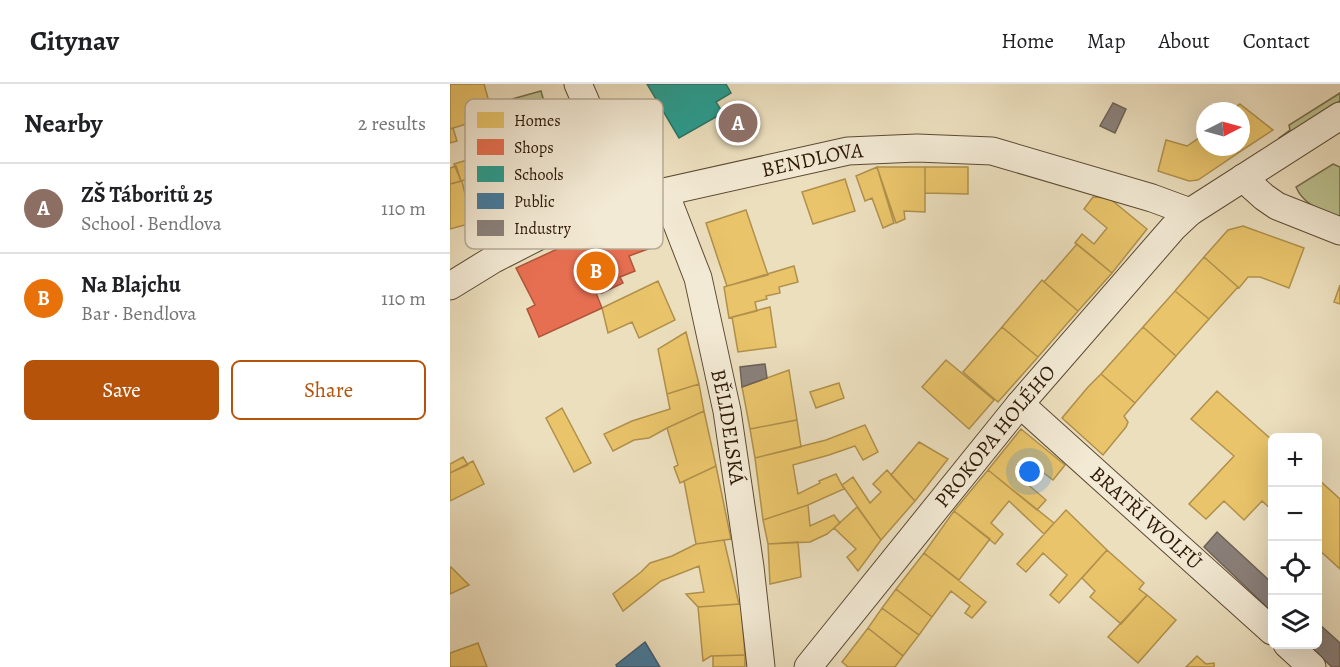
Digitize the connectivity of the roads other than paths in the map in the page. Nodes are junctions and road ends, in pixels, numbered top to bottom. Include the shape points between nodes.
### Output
1 (578, 84) edge
2 (584, 99) edge
3 (1340, 116) edge
4 (1243, 178) junction
5 (665, 193) joint
6 (1190, 212) junction
7 (1340, 231) edge
8 (514, 249) edge
9 (450, 286) edge
10 (1020, 404) junction
11 (1268, 627) edge
12 (1292, 649) edge
13 (761, 667) edge
14 (808, 667) edge
15 (1312, 667) edge

1 - 2 street
3 - 4 street, PROKOPA HOLÉHO
4 - 6 street, PROKOPA HOLÉHO
4 - 7 street via 1277,206
5 - 6 street, BENDLOVA via 848,150 916,148 992,151
5 - 13 street, BĚLIDELSKÁ via 698,278 727,411
6 - 10 street, PROKOPA HOLÉHO
8 - 9 street, BENDLOVA
10 - 11 street, BRATŘÍ WOLFŮ
10 - 14 street, PROKOPA HOLÉHO
12 - 15 street

